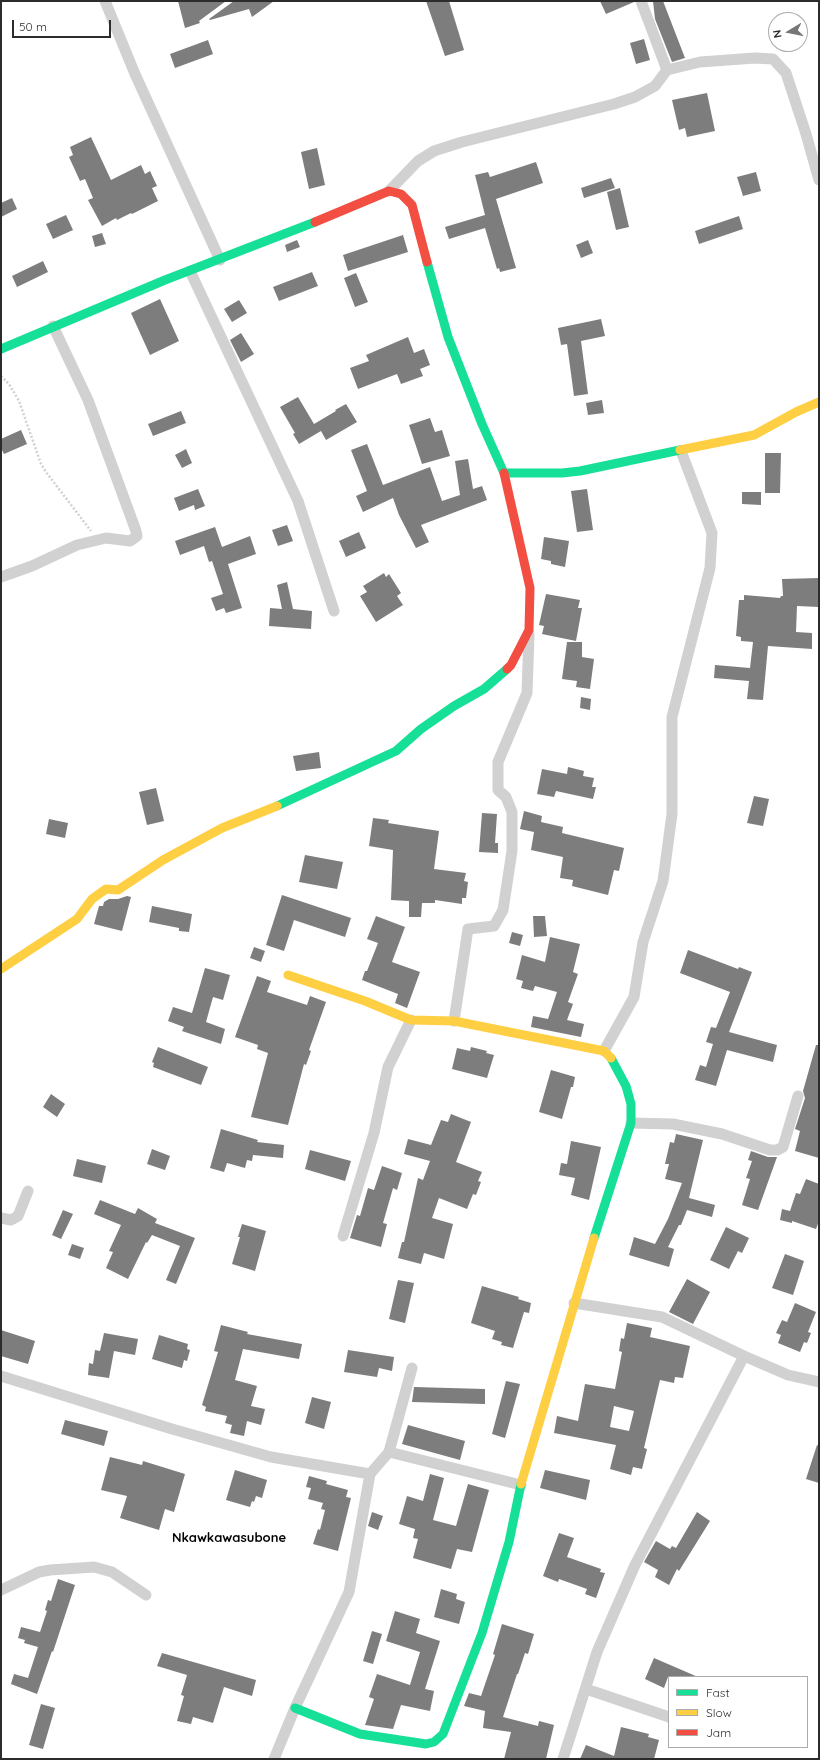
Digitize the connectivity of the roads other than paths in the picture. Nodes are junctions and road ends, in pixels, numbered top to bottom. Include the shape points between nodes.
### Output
1 (105, 1) edge
2 (641, 1) edge
3 (667, 70) junction
4 (819, 180) edge
5 (389, 191) junction
6 (220, 260) junction
7 (190, 271) junction
8 (53, 326) junction
9 (1, 348) edge
10 (819, 402) edge
11 (681, 451) junction
12 (504, 473) junction
13 (1, 577) edge
14 (334, 611) dead end
15 (529, 630) junction
16 (1, 970) edge
17 (288, 975) dead end
18 (411, 1020) junction
19 (454, 1021) junction
20 (604, 1051) junction
21 (798, 1096) dead end
22 (632, 1123) junction
23 (28, 1191) dead end
24 (1, 1218) edge
25 (343, 1236) dead end
26 (574, 1303) junction
27 (744, 1356) junction
28 (412, 1368) dead end
29 (1, 1376) edge
30 (819, 1382) edge
31 (388, 1452) junction
32 (370, 1474) junction
33 (521, 1485) junction
34 (1, 1590) edge
35 (146, 1595) dead end
36 (586, 1689) junction
37 (295, 1708) junction
38 (668, 1717) edge
39 (274, 1759) edge
40 (563, 1759) edge

1 - 6 street via 135,74
2 - 3 street
3 - 4 street via 700,62 773,59 786,74
3 - 5 street via 655,86 635,97 434,151 418,161
5 - 6 street
5 - 12 street via 401,194 412,205 448,337
6 - 7 street
7 - 8 street
7 - 14 street via 298,500
8 - 9 street
8 - 13 street via 88,400 136,531 135,539 97,539
10 - 11 street via 754,435
11 - 12 street via 580,471 547,474
11 - 20 street via 712,533 710,568 672,717 672,814 663,881 643,942 634,998
12 - 15 street via 530,588
15 - 16 street via 511,665 484,689 421,729 396,751 289,802 222,828 163,860 118,890 106,889 92,899 77,918
15 - 19 street via 527,693 498,762 498,790 506,797 512,812 512,851 503,910 494,926 468,929
17 - 18 street via 365,1001
18 - 19 street
18 - 25 street via 388,1067 374,1133
19 - 20 street
20 - 22 street via 614,1060 626,1086 631,1104
21 - 22 street via 783,1147 777,1150 722,1134 674,1124
22 - 26 street
23 - 24 street via 18,1216 11,1220
26 - 27 street via 662,1317
26 - 33 street
27 - 30 street via 788,1375
27 - 36 street via 635,1565 597,1652
28 - 31 street
29 - 32 street via 271,1457
31 - 32 street
31 - 33 street
32 - 37 street via 349,1592
33 - 37 street via 509,1542 482,1633 439,1739 426,1744 360,1734
34 - 35 street via 45,1571 94,1567 112,1572
36 - 38 street
36 - 40 street
37 - 39 street

